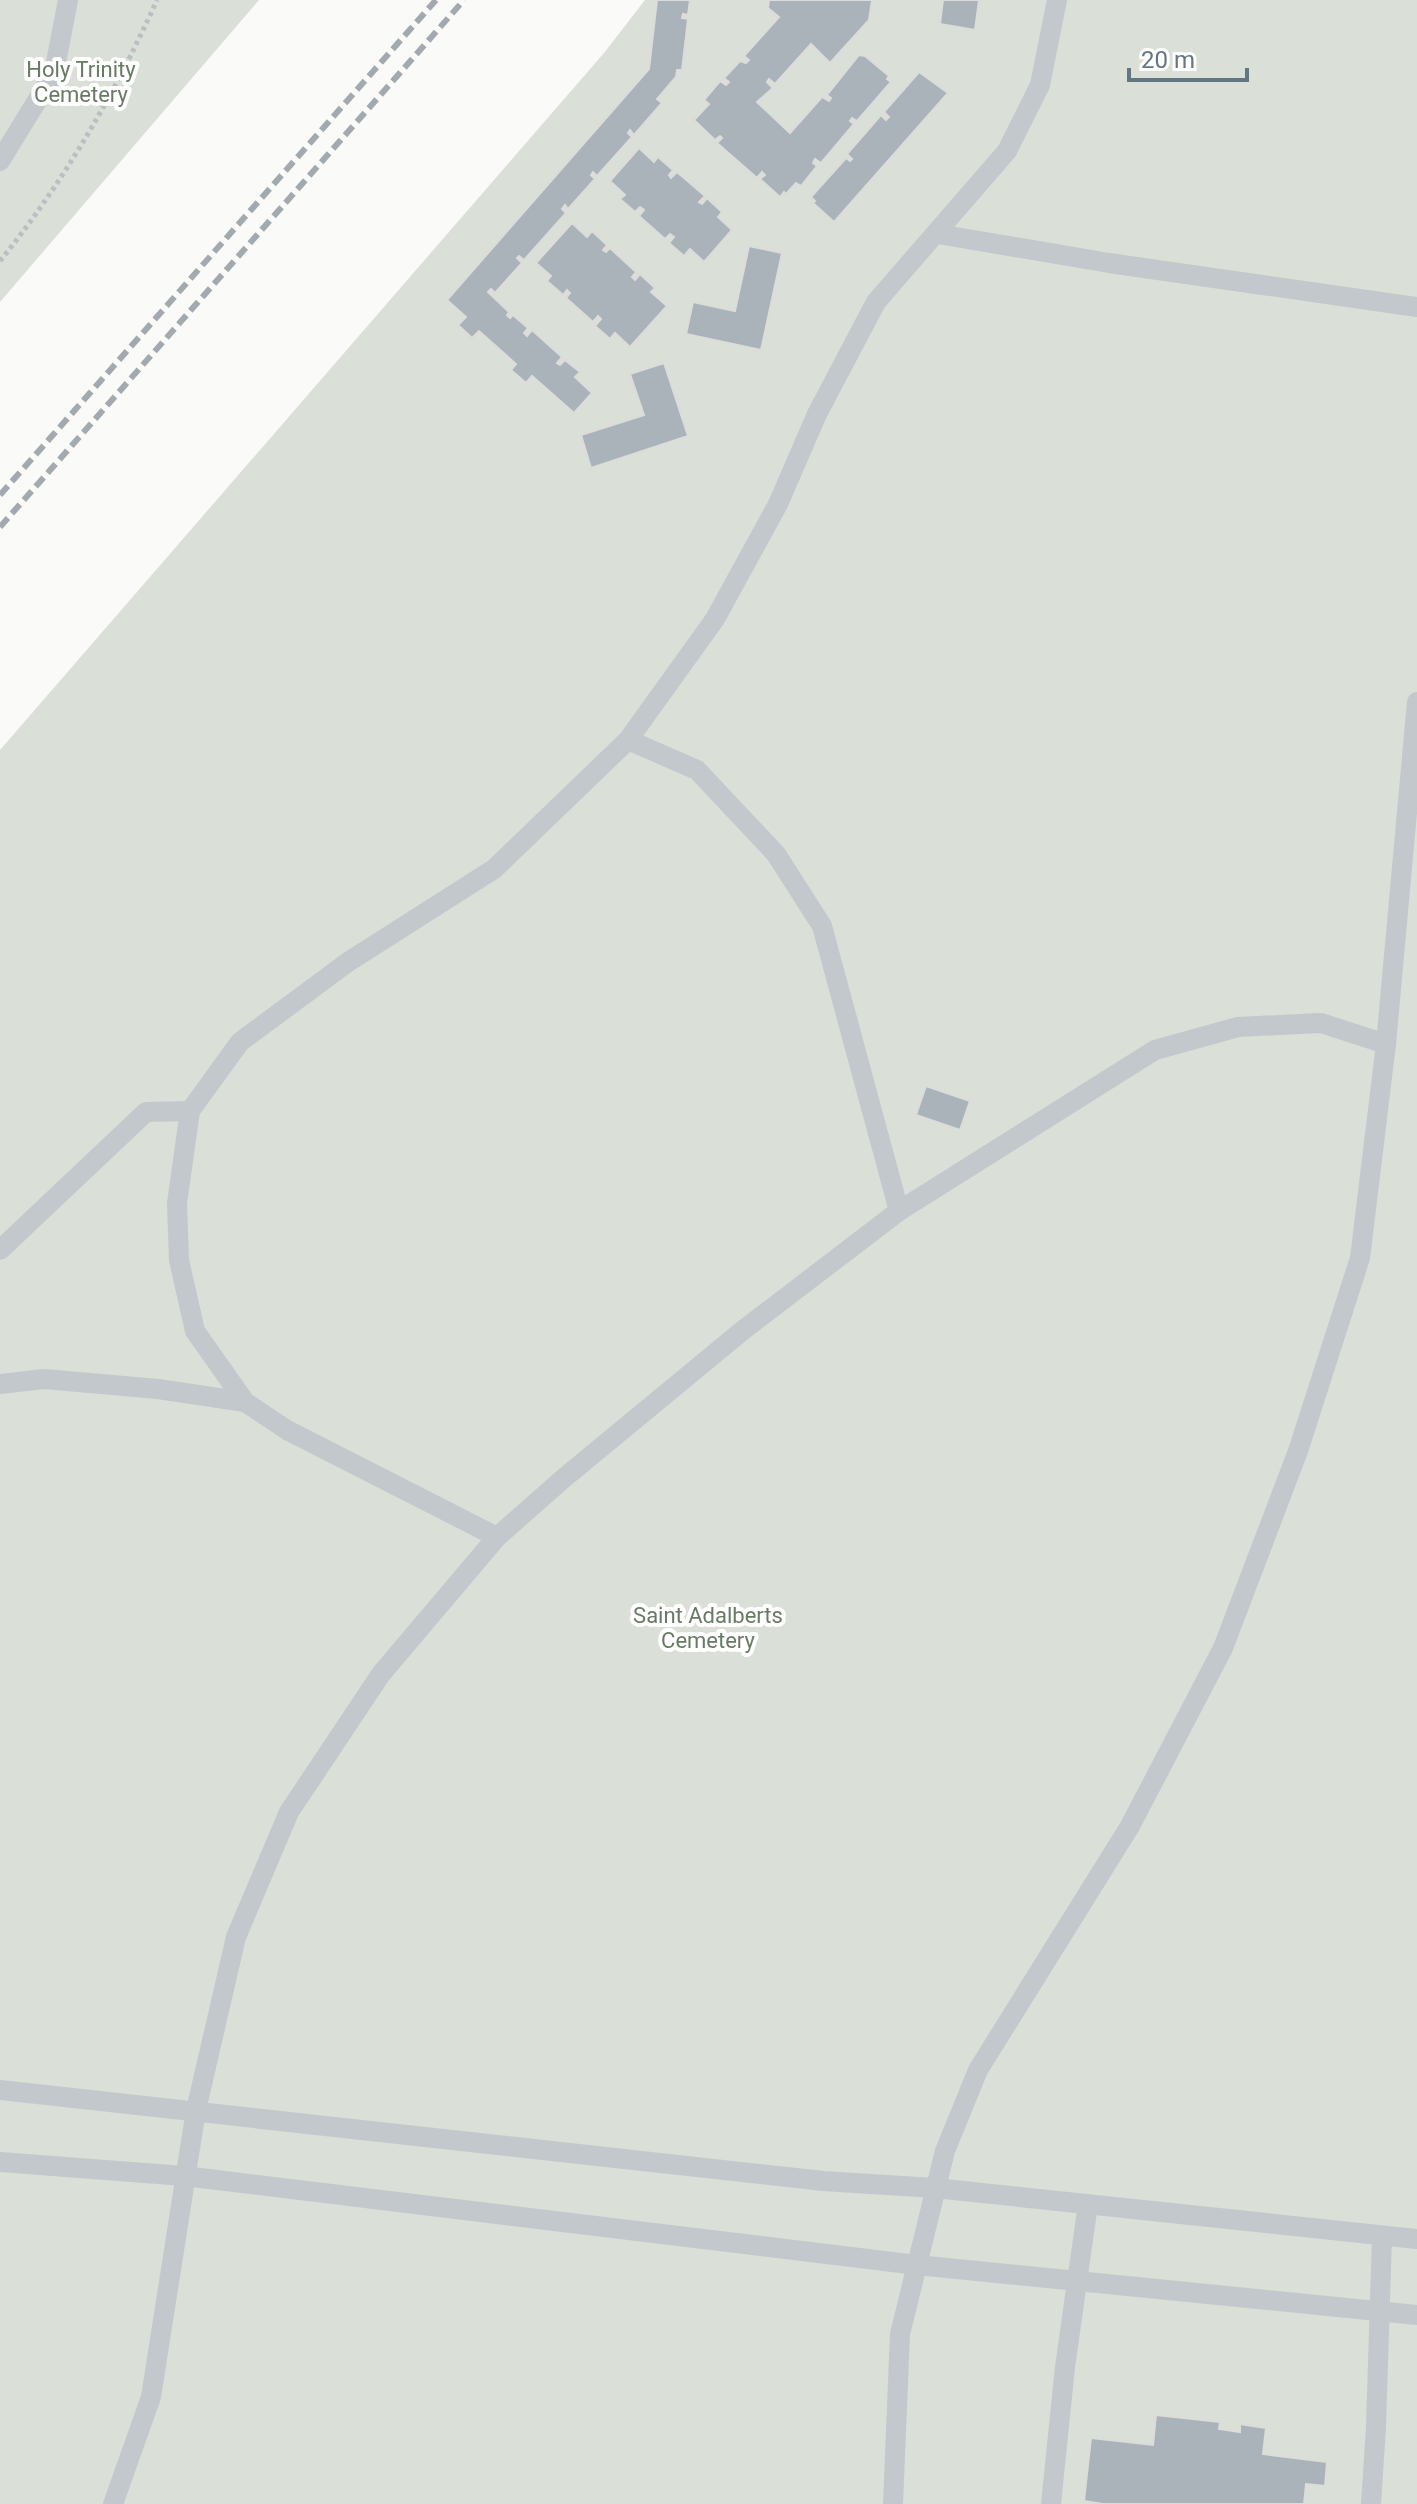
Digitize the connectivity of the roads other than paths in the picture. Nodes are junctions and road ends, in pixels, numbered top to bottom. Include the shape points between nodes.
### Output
1 (68, 0) edge
2 (1057, 0) edge
3 (0, 161) edge
4 (938, 234) junction
5 (1417, 307) edge
6 (1417, 702) edge
7 (628, 740) junction
8 (1386, 1044) junction
9 (190, 1111) junction
10 (899, 1211) junction
11 (0, 1250) edge
12 (0, 1384) edge
13 (245, 1402) junction
14 (497, 1537) junction
15 (0, 2090) edge
16 (196, 2110) junction
17 (0, 2162) edge
18 (184, 2176) junction
19 (935, 2188) junction
20 (1088, 2204) junction
21 (1382, 2237) junction
22 (1417, 2239) edge
23 (917, 2265) junction
24 (1076, 2281) junction
25 (1381, 2311) junction
26 (1417, 2315) edge
27 (113, 2504) edge
28 (893, 2504) edge
29 (1051, 2504) edge
30 (1371, 2504) edge

1 - 3 lane via 54,73
2 - 4 lane via 1040,85 1007,151
4 - 5 lane
4 - 7 lane via 876,302 817,414 778,504 715,619
6 - 8 lane
7 - 9 lane via 494,869 348,962 240,1042
7 - 10 lane via 697,770 776,854 822,926
8 - 10 lane via 1321,1023 1238,1027 1155,1050
8 - 19 lane via 1360,1258 1298,1451 1223,1648 1130,1826 978,2070
9 - 11 lane via 146,1112
9 - 13 lane via 177,1203 179,1260 195,1331
10 - 14 lane via 742,1331
12 - 13 lane via 44,1379
13 - 14 lane via 287,1430
14 - 16 lane via 381,1674 289,1812 236,1937
15 - 16 lane
16 - 18 lane
16 - 19 lane via 823,2181
17 - 18 lane
18 - 23 lane
18 - 27 lane via 151,2397
19 - 20 lane
19 - 23 lane
20 - 21 lane
20 - 24 lane
21 - 22 lane
21 - 25 lane
23 - 24 lane
23 - 28 lane via 900,2334
24 - 25 lane
24 - 29 lane
25 - 26 lane
25 - 30 lane

